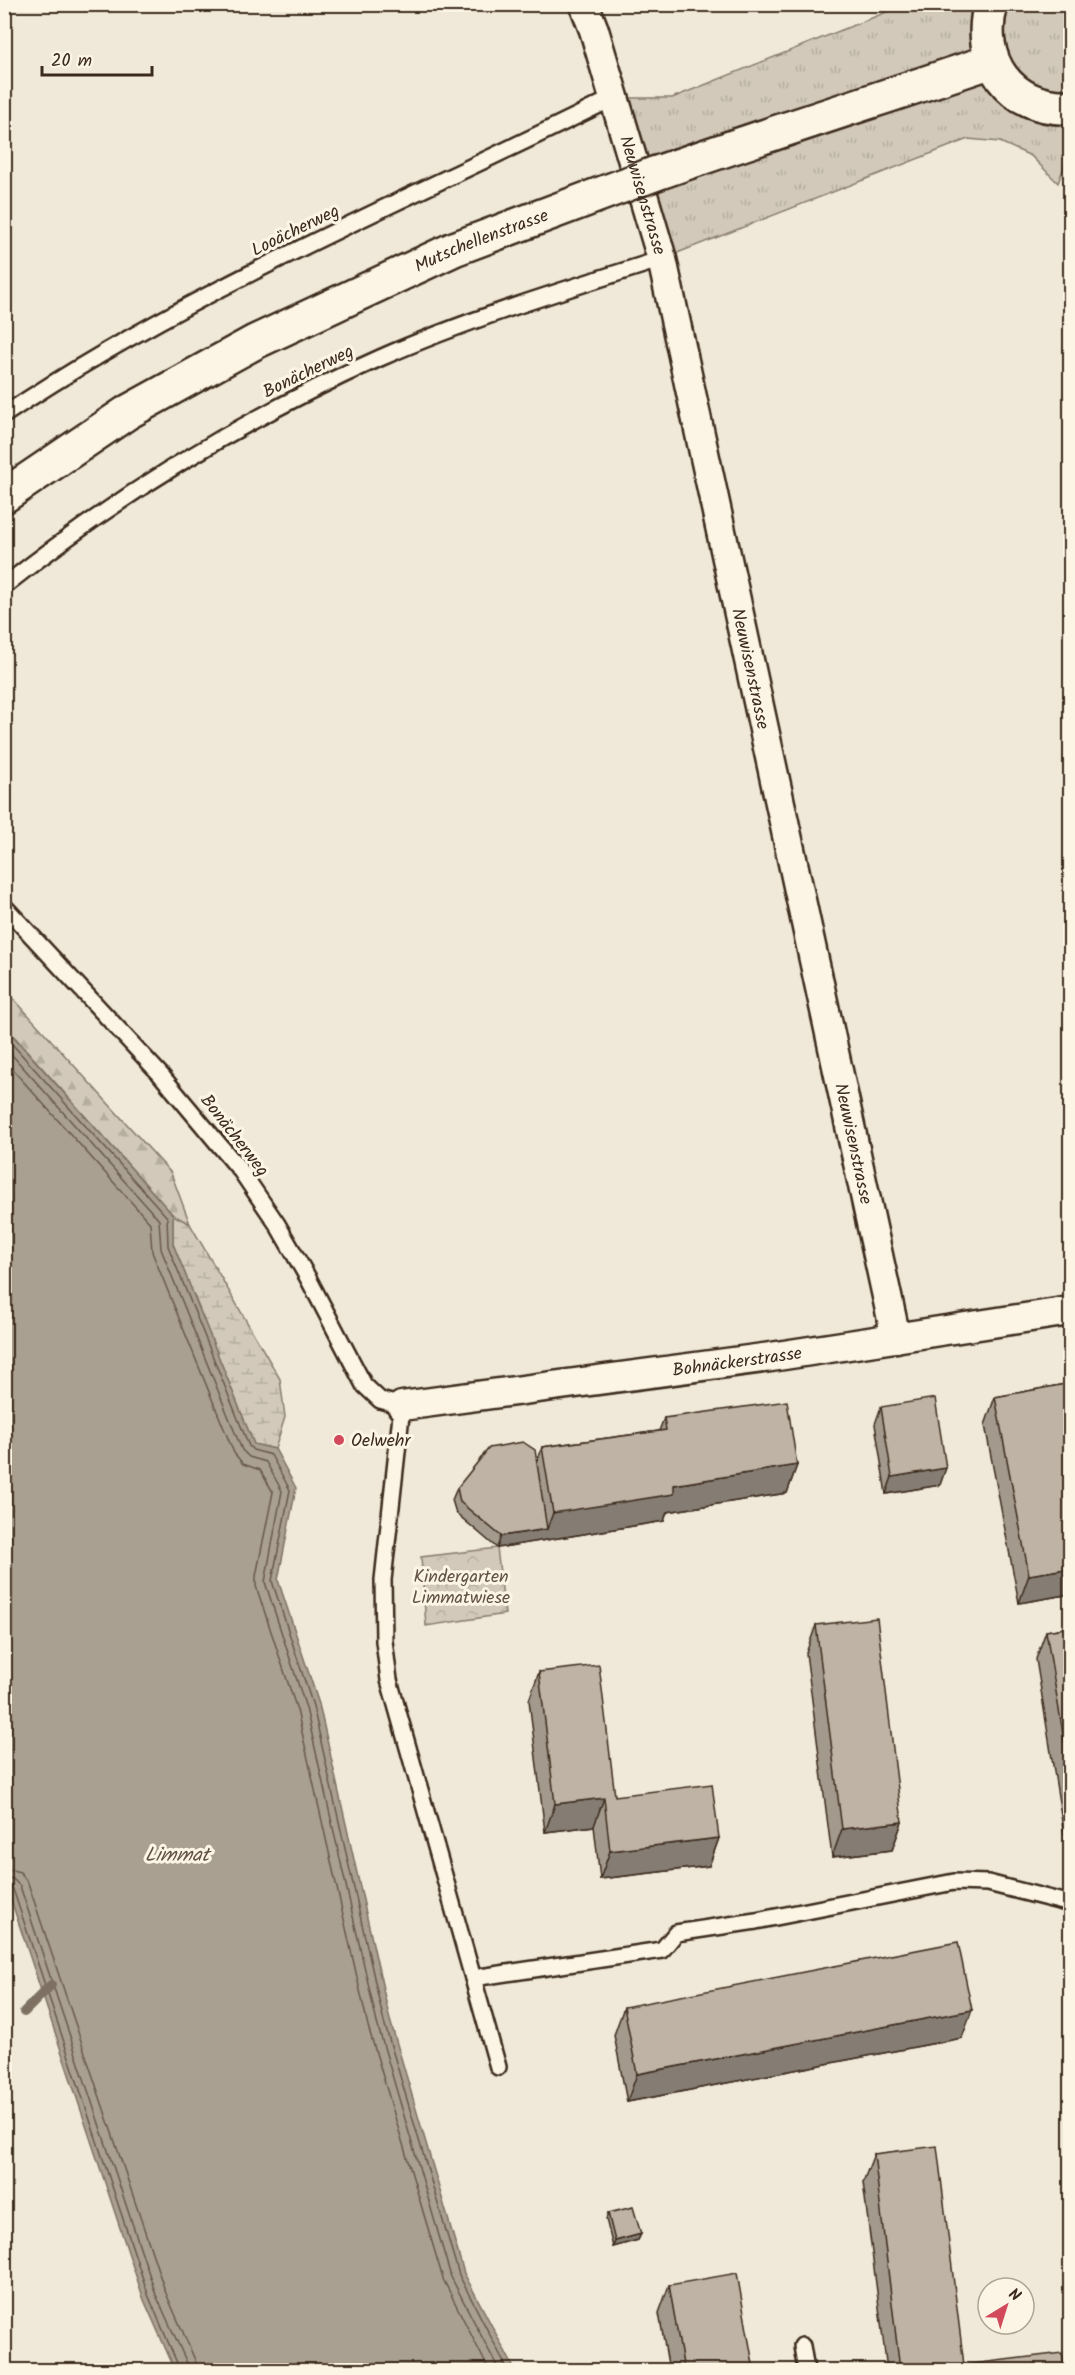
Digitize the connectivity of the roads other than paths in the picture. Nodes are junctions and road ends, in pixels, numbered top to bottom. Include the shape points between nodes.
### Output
1 (584, 4) edge
2 (991, 4) edge
3 (992, 61) junction
4 (613, 98) junction
5 (1071, 107) edge
6 (662, 259) junction
7 (4, 415) edge
8 (4, 496) edge
9 (4, 586) edge
10 (4, 906) edge
11 (1071, 1311) edge
12 (896, 1338) junction
13 (402, 1406) junction
14 (1071, 1900) edge
15 (473, 1978) junction
16 (498, 2067) dead end
17 (802, 2346) dead end
18 (806, 2370) edge

1 - 4 street, Neuwisenstrasse
2 - 3 main road via 986,41
3 - 5 main road via 1001,78 1031,101 1050,107
3 - 8 main road, Mutschellenstrasse, bridge via 654,174 454,249 255,342 128,412
4 - 6 street, Neuwisenstrasse
4 - 7 lane, Looächerweg via 223,288 111,349
6 - 9 lane, Bonächerweg via 449,330 255,418 98,516
6 - 12 street, Neuwisenstrasse
10 - 13 lane, Bonächerweg via 160,1074 241,1171 277,1224 364,1385 380,1400
11 - 12 street, Bohnäckerstrasse
12 - 13 street, Bohnäckerstrasse
13 - 15 lane via 383,1580 384,1641 389,1680
14 - 15 lane via 1063,1902 988,1883 954,1882 676,1933 662,1950
15 - 16 lane
17 - 18 lane

